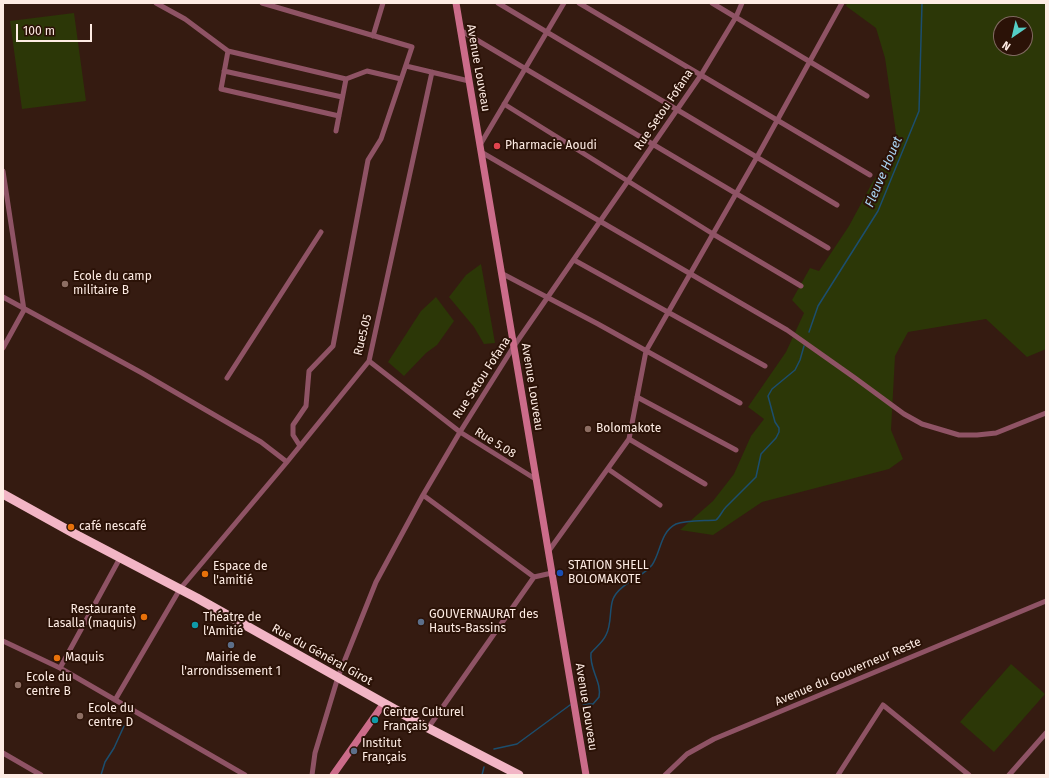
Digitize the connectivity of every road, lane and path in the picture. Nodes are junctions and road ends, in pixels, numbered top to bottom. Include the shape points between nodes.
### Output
1 (156, 3) edge
2 (262, 3) edge
3 (383, 3) edge
4 (456, 3) edge
5 (498, 3) edge
6 (564, 3) edge
7 (579, 3) edge
8 (712, 3) edge
9 (742, 3) edge
10 (842, 3) edge
11 (736, 17) junction
12 (460, 30) junction
13 (547, 32) junction
14 (373, 36) junction
15 (228, 51) junction
16 (810, 62) junction
17 (406, 66) junction
18 (526, 69) junction
19 (224, 71) junction
20 (432, 72) junction
21 (701, 75) junction
22 (346, 78) junction
23 (402, 79) junction
24 (469, 81) junction
25 (867, 96) dead end
26 (342, 97) junction
27 (504, 104) junction
28 (677, 110) junction
29 (338, 116) junction
30 (777, 120) junction
31 (336, 131) dead end
32 (653, 144) junction
33 (480, 148) junction
34 (757, 157) junction
35 (3, 171) edge
36 (870, 175) dead end
37 (628, 181) junction
38 (736, 193) junction
39 (836, 205) dead end
40 (600, 221) junction
41 (321, 232) dead end
42 (713, 234) junction
43 (828, 248) dead end
44 (574, 260) junction
45 (502, 273) junction
46 (690, 274) junction
47 (801, 286) dead end
48 (3, 297) edge
49 (548, 298) junction
50 (24, 310) junction
51 (668, 313) junction
52 (514, 346) junction
53 (3, 348) edge
54 (646, 351) junction
55 (368, 361) junction
56 (765, 366) dead end
57 (227, 378) dead end
58 (637, 397) junction
59 (740, 403) dead end
60 (1046, 413) edge
61 (460, 432) junction
62 (629, 439) junction
63 (300, 446) junction
64 (736, 450) dead end
65 (287, 462) junction
66 (608, 470) junction
67 (537, 480) junction
68 (705, 484) dead end
69 (3, 494) edge
70 (423, 495) junction
71 (660, 505) dead end
72 (548, 552) junction
73 (120, 558) junction
74 (552, 573) junction
75 (534, 577) junction
76 (180, 589) junction
77 (1046, 601) edge
78 (3, 642) edge
79 (60, 668) junction
80 (338, 677) junction
81 (115, 700) junction
82 (384, 703) junction
83 (428, 728) junction
84 (1046, 733) edge
85 (5, 754) edge
86 (482, 757) junction
87 (3, 761) edge
88 (41, 775) edge
89 (244, 775) edge
90 (312, 775) edge
91 (333, 775) edge
92 (509, 775) edge
93 (519, 775) edge
94 (586, 775) edge
95 (665, 775) edge
96 (838, 775) edge
97 (969, 775) edge
98 (1009, 775) edge

1 - 15 street via 185,19
2 - 14 street
3 - 14 street
4 - 12 main road, Avenue Louveau
5 - 13 street
6 - 13 street
7 - 21 street
8 - 11 street
9 - 11 street, Rue Setou Fofana
10 - 16 street
11 - 16 street
11 - 21 street, Rue Setou Fofana
12 - 18 street
12 - 24 main road, Avenue Louveau
13 - 18 street
13 - 28 street
14 - 17 street via 412,47
15 - 19 street
15 - 22 street
16 - 25 street
16 - 30 street
17 - 20 street
17 - 23 street
18 - 27 street
18 - 32 street
19 - 26 street
19 - 29 street via 222,89
20 - 24 street
20 - 55 street, Rue5.05
21 - 28 street, Rue Setou Fofana
21 - 30 street
22 - 23 street via 367,71
22 - 26 street
23 - 63 street via 381,139 368,160 333,346 309,371 306,406 293,425 293,435
24 - 33 main road, Avenue Louveau
26 - 29 street
27 - 33 street
27 - 37 street
28 - 32 street, Rue Setou Fofana
28 - 34 street
29 - 31 street
30 - 34 street
30 - 36 street
32 - 37 street, Rue Setou Fofana
32 - 38 street
33 - 40 street
33 - 45 main road, Avenue Louveau
34 - 38 street
34 - 39 street
35 - 50 street
37 - 40 street, Rue Setou Fofana
37 - 42 street
38 - 42 street
38 - 43 street
40 - 44 street, Rue Setou Fofana
40 - 46 street
41 - 57 street
42 - 46 street
42 - 47 street
44 - 49 street, Rue Setou Fofana
44 - 51 street
45 - 49 street
45 - 52 main road, Avenue Louveau
46 - 51 street
46 - 60 street via 787,330 904,414 922,424 959,435 977,435 996,433
48 - 50 street
49 - 52 street, Rue Setou Fofana
49 - 54 street
50 - 53 street
50 - 65 street via 142,373 261,442
51 - 54 street
51 - 56 street
52 - 61 street, Rue Setou Fofana
52 - 67 main road, Avenue Louveau
54 - 58 street
54 - 59 street
55 - 61 street, Rue 5.08
55 - 63 street, Rue5.05
58 - 62 street
58 - 64 street
61 - 67 street, Rue 5.08
61 - 70 street, Rue Setou Fofana
62 - 66 street
62 - 68 street
63 - 65 street, Rue5.05
65 - 76 street, Rue5.05
66 - 71 street
66 - 72 street
67 - 72 main road, Avenue Louveau
69 - 73 highway, Rue du Général Girot
70 - 75 street
70 - 80 street, Rue Setou Fofana via 376,582
72 - 74 main road, Avenue Louveau
73 - 76 highway, Rue du Général Girot
73 - 79 street
74 - 75 street
74 - 94 main road, Avenue Louveau
75 - 83 street
76 - 80 highway, Rue du Général Girot
76 - 81 street, Rue5.05
77 - 95 street, Avenue du Gouverneur Reste via 714,739 687,754
78 - 79 street
79 - 81 street
80 - 82 highway, Rue du Général Girot
80 - 90 street, Rue Setou Fofana via 315,753
81 - 89 street
82 - 83 highway, Rue du Général Girot
82 - 91 main road
83 - 86 highway, Rue du Général Girot
84 - 98 street
85 - 87 street
85 - 88 street
86 - 92 highway
86 - 93 highway
96 - 97 street via 883,705

